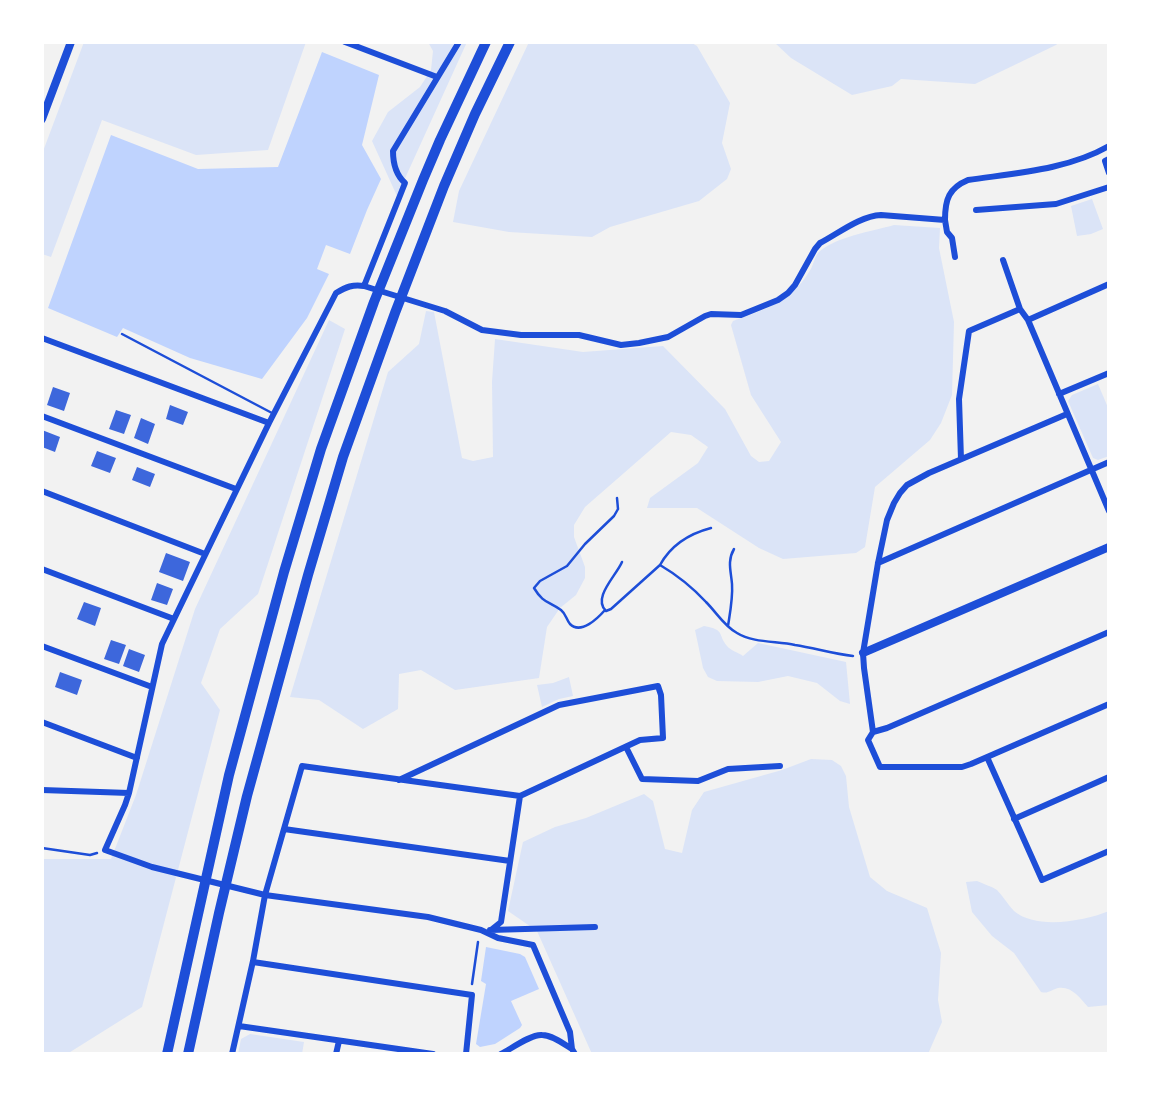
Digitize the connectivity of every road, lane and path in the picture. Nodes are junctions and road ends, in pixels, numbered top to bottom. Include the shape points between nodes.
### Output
1 (71, 42) edge
2 (345, 42) edge
3 (458, 42) edge
4 (486, 42) edge
5 (510, 42) edge
6 (437, 77) junction
7 (42, 119) edge
8 (1109, 146) edge
9 (1109, 159) edge
10 (1109, 173) edge
11 (1109, 187) edge
12 (976, 211) dead end
13 (945, 220) junction
14 (956, 257) dead end
15 (1003, 260) dead end
16 (1109, 285) edge
17 (364, 286) junction
18 (1020, 309) junction
19 (1028, 320) junction
20 (122, 334) dead end
21 (42, 338) edge
22 (1109, 373) edge
23 (1059, 394) junction
24 (275, 414) junction
25 (1067, 414) junction
26 (42, 416) edge
27 (269, 423) junction
28 (961, 459) junction
29 (1109, 462) edge
30 (1091, 470) junction
31 (236, 489) junction
32 (42, 491) edge
33 (617, 498) dead end
34 (1109, 511) edge
35 (710, 528) dead end
36 (1109, 547) edge
37 (734, 550) dead end
38 (205, 554) junction
39 (622, 562) dead end
40 (878, 563) junction
41 (660, 565) junction
42 (42, 569) edge
43 (605, 610) junction
44 (174, 619) junction
45 (728, 626) junction
46 (1109, 632) edge
47 (42, 646) edge
48 (863, 655) junction
49 (152, 687) junction
50 (1109, 704) edge
51 (42, 722) edge
52 (873, 732) junction
53 (626, 747) junction
54 (986, 757) junction
55 (137, 758) junction
56 (780, 766) dead end
57 (1109, 777) edge
58 (399, 780) junction
59 (42, 790) edge
60 (129, 793) junction
61 (520, 796) junction
62 (1014, 819) junction
63 (284, 829) junction
64 (42, 848) edge
65 (105, 850) junction
66 (1109, 851) edge
67 (510, 861) junction
68 (265, 895) junction
69 (595, 927) dead end
70 (481, 930) junction
71 (491, 930) junction
72 (478, 942) dead end
73 (253, 962) junction
74 (470, 995) junction
75 (239, 1026) junction
76 (339, 1041) junction
77 (574, 1051) edge
78 (167, 1054) edge
79 (188, 1054) edge
80 (232, 1054) edge
81 (337, 1054) edge
82 (433, 1054) edge
83 (466, 1054) edge
84 (501, 1054) edge

1 - 7 street
2 - 6 street
3 - 6 street
4 - 78 highway via 423,180 321,449 229,775
5 - 79 highway via 444,186 344,457 232,855
6 - 17 street via 393,151 395,167 405,183
8 - 13 street via 1055,166 968,180 951,191
9 - 10 street via 1105,161
11 - 12 street via 1056,204
13 - 14 street
13 - 17 street via 868,217 820,243 795,285 778,300 741,315 711,314 668,337 639,344 621,345 579,335 482,330 444,311
15 - 18 street
16 - 19 street
17 - 24 street via 356,284 336,293
18 - 19 street
18 - 28 street via 969,331 959,399
19 - 23 street
20 - 24 lane
21 - 27 street
22 - 23 street
23 - 25 street
24 - 27 street
25 - 28 street
25 - 30 street
26 - 31 street
27 - 31 street
28 - 40 street via 907,485 900,493 887,520
29 - 30 street
30 - 34 street
30 - 40 street
31 - 38 street
32 - 38 street
33 - 43 path via 614,516 567,566 534,588 575,626 590,624
35 - 41 path via 675,545
36 - 48 street
37 - 45 path
38 - 44 street
39 - 43 path via 603,593
40 - 48 street
41 - 43 path via 611,610
41 - 45 path via 681,579
42 - 44 street
44 - 49 street via 162,643
45 - 48 path via 746,637 838,655
46 - 52 street
47 - 49 street
48 - 52 street
49 - 55 street
50 - 54 street
51 - 55 street
52 - 54 street via 868,740 880,767 962,767
53 - 56 street via 642,779 698,781 728,769
53 - 58 street via 663,738 657,686 559,705
53 - 61 street
54 - 62 street
55 - 60 street
57 - 62 street
58 - 61 street
58 - 63 street via 303,766
59 - 60 street
60 - 65 street
61 - 67 street
62 - 66 street via 1041,880
63 - 67 street
63 - 68 street
64 - 65 path via 90,855
65 - 68 street via 152,867
67 - 71 street via 501,922
68 - 70 street via 428,917
68 - 73 street
69 - 71 street
70 - 71 street
70 - 77 street via 533,945
72 - 74 path
73 - 74 street
73 - 75 street
74 - 83 street
75 - 76 street
75 - 80 street
76 - 81 street
76 - 82 street
77 - 84 street via 542,1035

